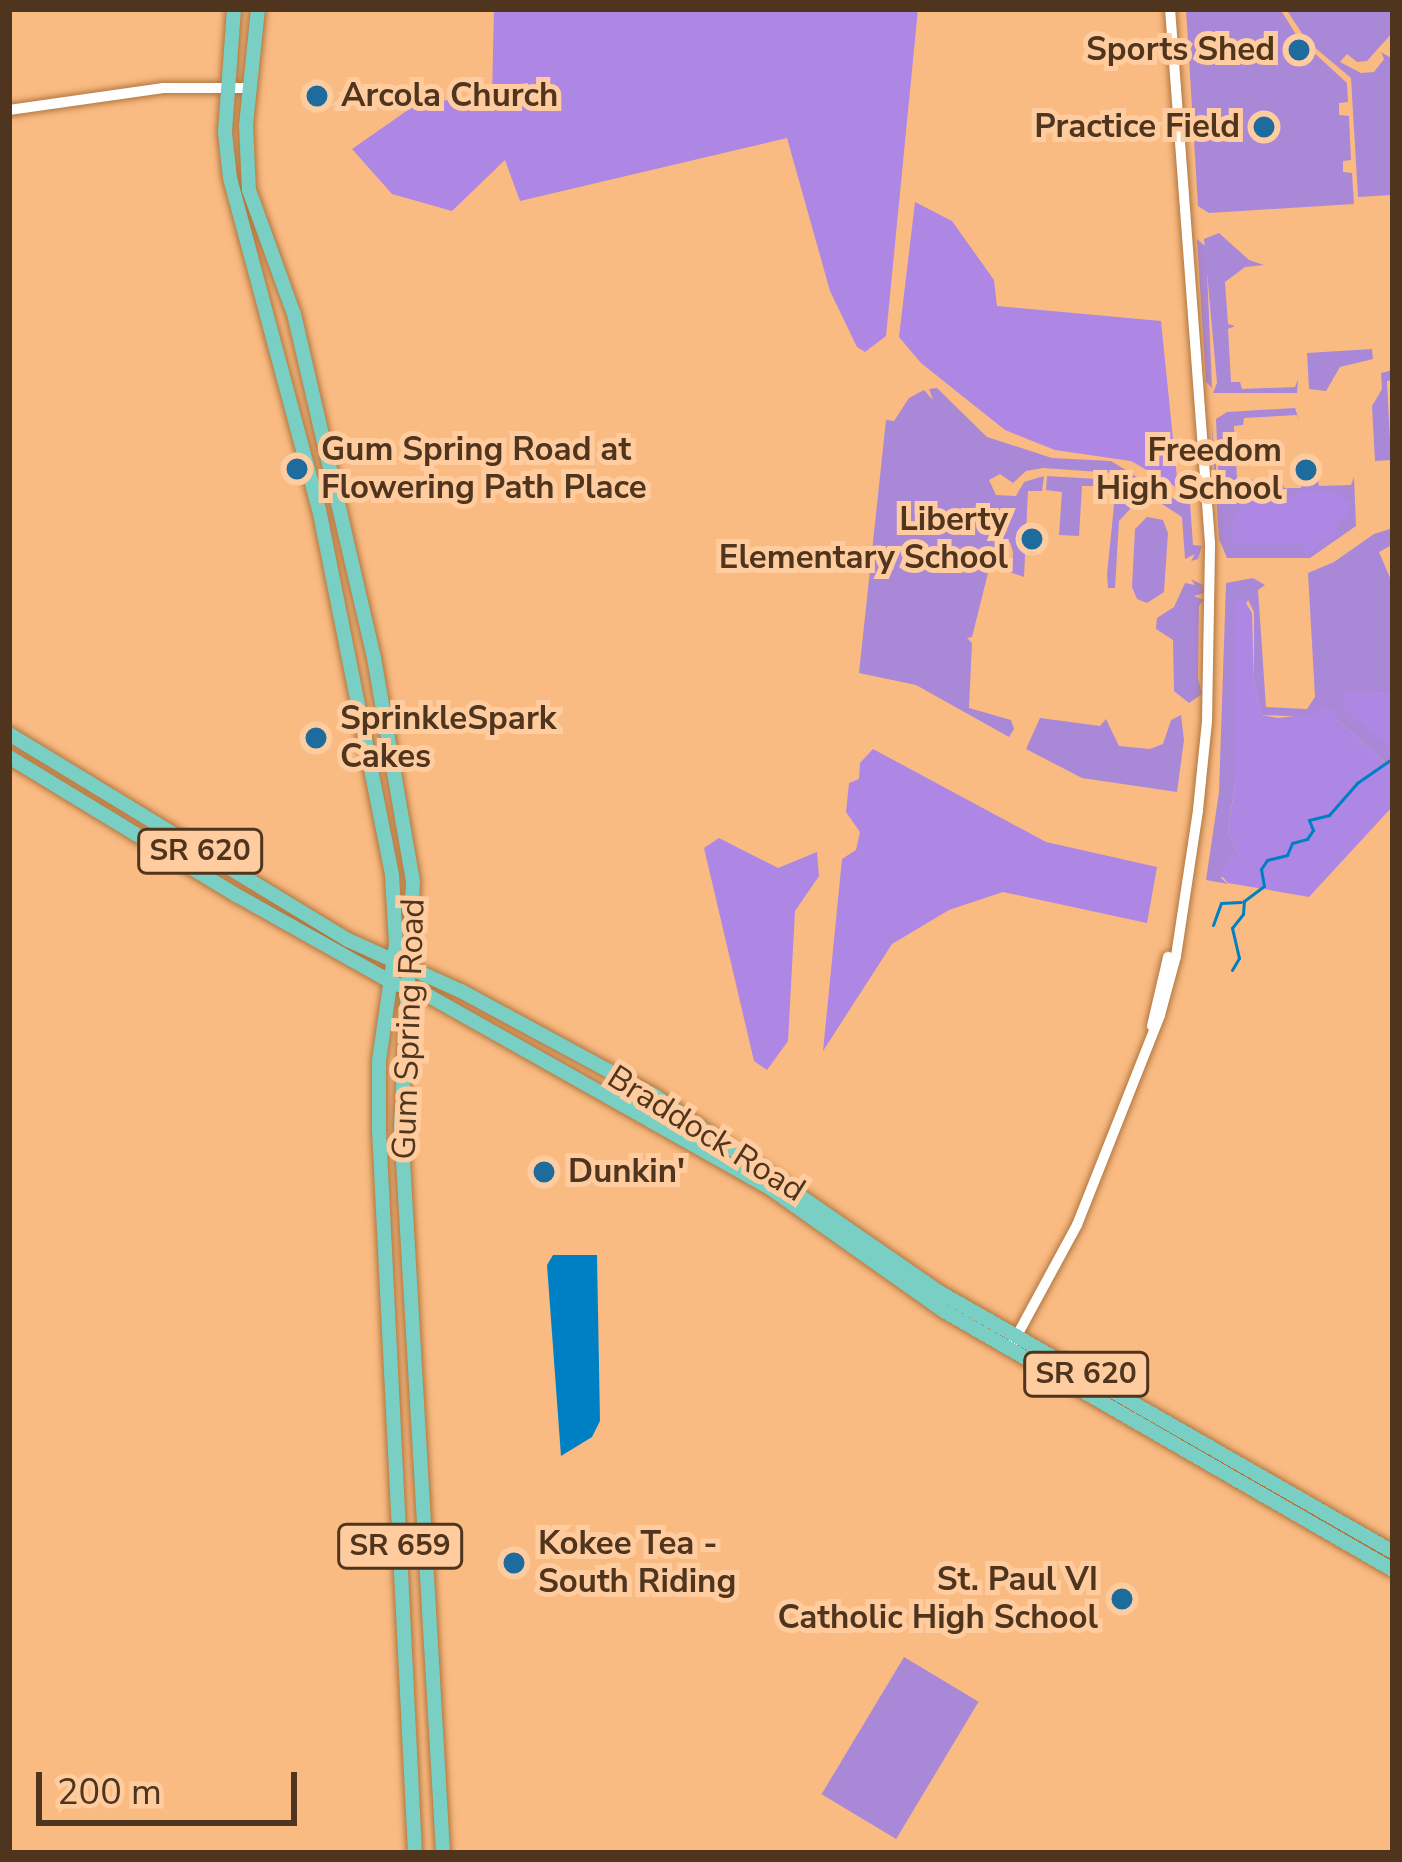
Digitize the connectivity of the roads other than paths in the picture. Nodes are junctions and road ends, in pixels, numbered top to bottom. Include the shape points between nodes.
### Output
1 (233, 9) edge
2 (258, 9) edge
3 (1170, 9) edge
4 (226, 87) junction
5 (249, 88) junction
6 (9, 110) edge
7 (9, 734) edge
8 (9, 757) edge
9 (31, 771) junction
10 (112, 798) junction
11 (172, 856) junction
12 (251, 881) junction
13 (394, 964) junction
14 (411, 971) junction
15 (391, 982) junction
16 (409, 988) junction
17 (622, 1105) junction
18 (745, 1154) junction
19 (1014, 1342) junction
20 (1393, 1552) edge
21 (1393, 1570) edge
22 (415, 1853) edge
23 (442, 1853) edge

1 - 4 main road, Gum Spring Road / SR 659
2 - 5 main road, Gum Spring Road / SR 659
3 - 19 street via 1211,569 1205,743 1168,990 1076,1225
4 - 5 street
4 - 6 street
4 - 13 main road, Gum Spring Road / SR 659 via 227,159 240,226 308,465 380,802
5 - 14 main road, Gum Spring Road / SR 659 via 249,190 294,314 396,773 416,906
7 - 10 main road, Braddock Road / SR 620
8 - 9 main road, Braddock Road
9 - 10 main road via 51,770
9 - 11 main road, Braddock Road
10 - 12 main road, Braddock Road / SR 620
11 - 12 main road
11 - 15 main road, Braddock Road
12 - 13 main road, Braddock Road / SR 620
13 - 14 main road, Braddock Road / SR 620
13 - 15 main road, Gum Spring Road / SR 659
14 - 16 main road, Gum Spring Road / SR 659
14 - 18 main road, Braddock Road / SR 620 via 655,1096
15 - 16 main road, Braddock Road
15 - 22 main road, Gum Spring Road / SR 659 via 379,1130
16 - 17 main road, Braddock Road / SR 620
16 - 23 main road, Gum Spring Road / SR 659 via 401,1126
17 - 18 main road via 643,1106
17 - 19 main road, Braddock Road / SR 620 via 770,1188 906,1287
18 - 19 main road, Braddock Road / SR 620
19 - 20 main road, Braddock Road / SR 620
19 - 21 main road, Braddock Road / SR 620

